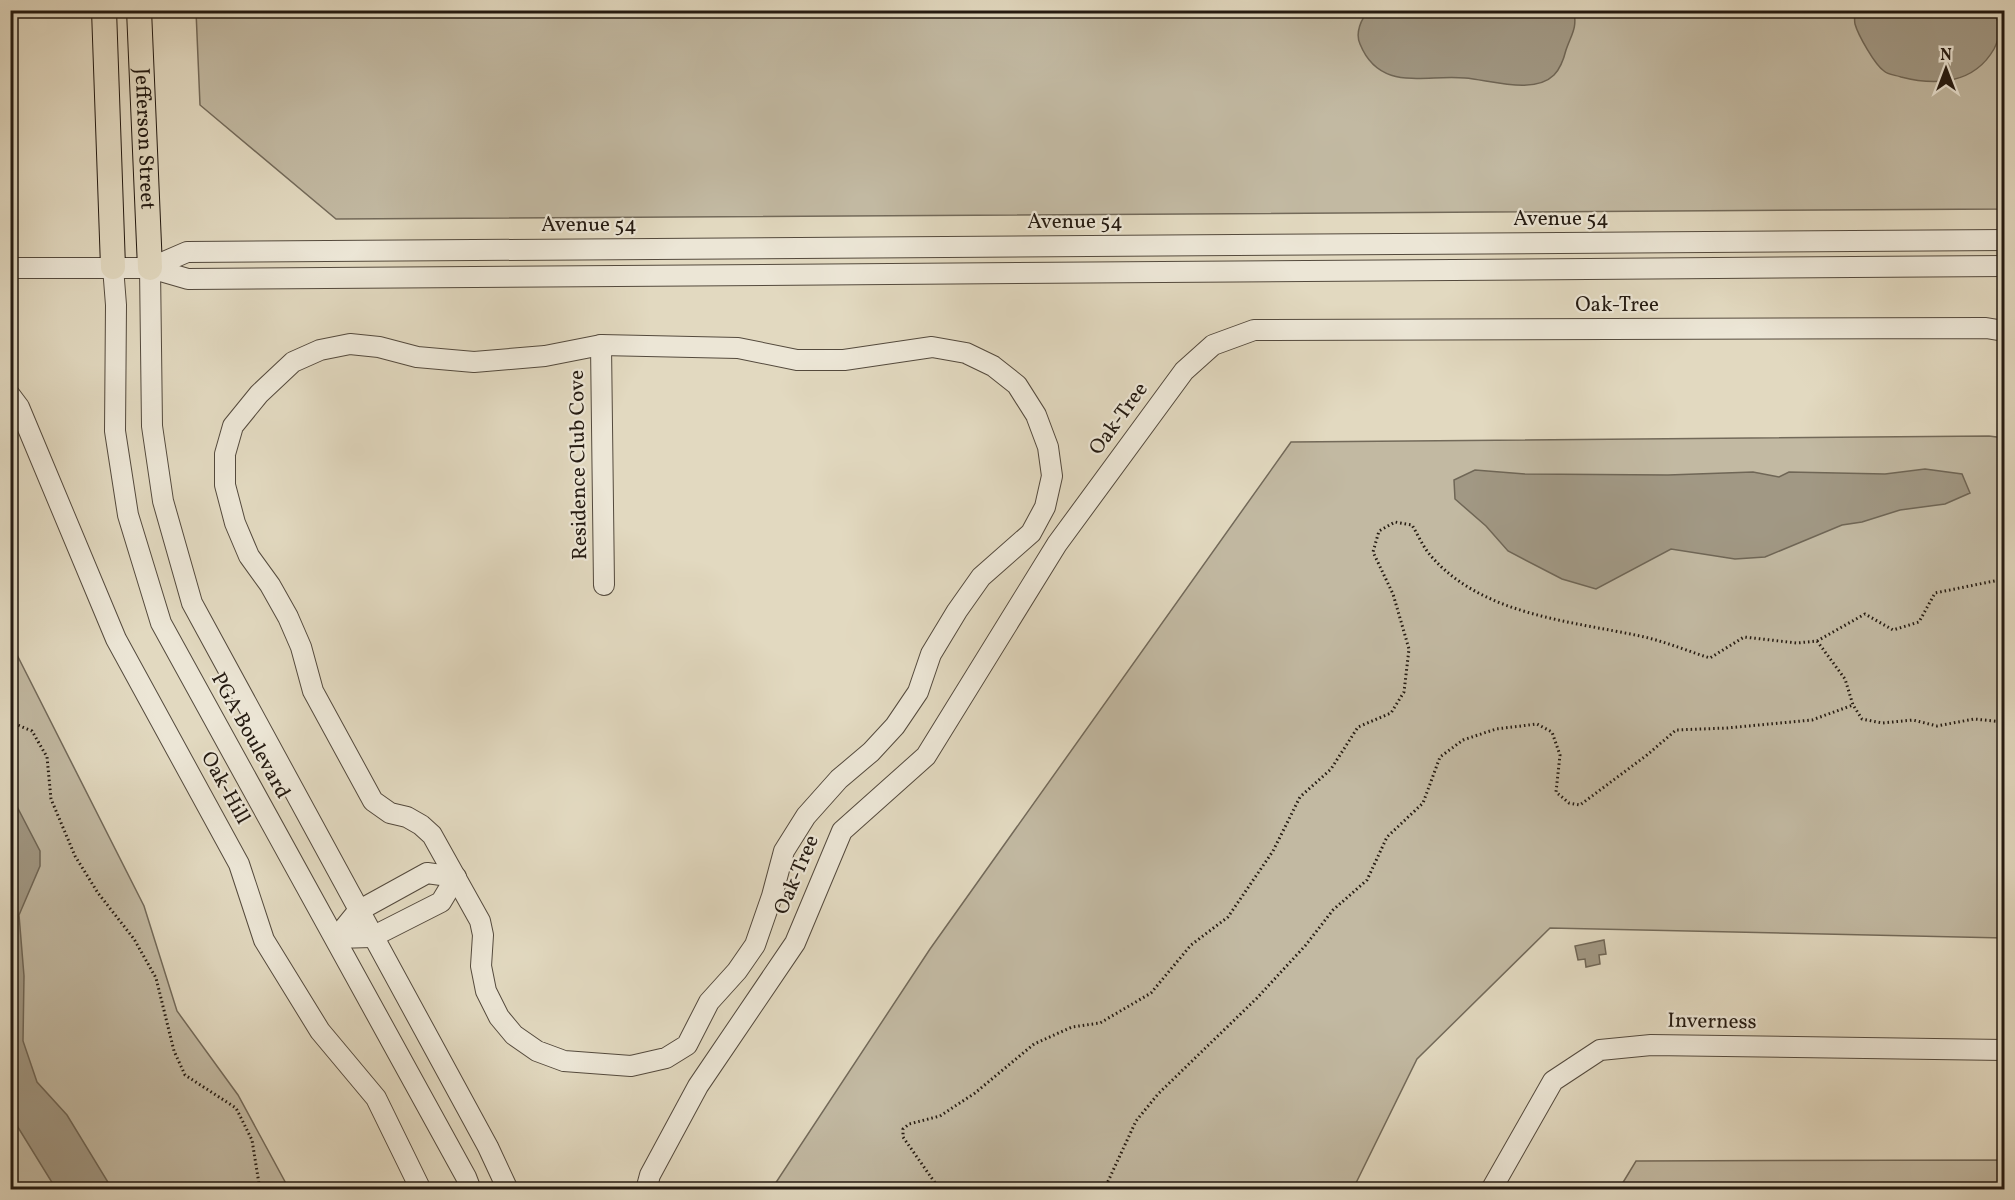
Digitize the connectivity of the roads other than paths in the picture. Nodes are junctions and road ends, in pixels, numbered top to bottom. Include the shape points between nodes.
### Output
1 (104, 10) edge
2 (139, 10) edge
3 (2004, 240) edge
4 (2004, 266) edge
5 (113, 267) junction
6 (10, 268) edge
7 (150, 268) junction
8 (2004, 330) edge
9 (601, 345) junction
10 (10, 395) edge
11 (604, 585) dead end
12 (456, 878) junction
13 (358, 911) junction
14 (372, 937) junction
15 (336, 939) junction
16 (2004, 1050) edge
17 (421, 1190) edge
18 (471, 1190) edge
19 (508, 1190) edge
20 (646, 1190) edge
21 (1491, 1190) edge

1 - 5 main road, Jefferson Street
2 - 7 main road, Jefferson Street
3 - 7 street, Avenue 54 via 187,252
4 - 7 street, Avenue 54 via 200,279
5 - 6 street, Avenue 54
5 - 7 street, Avenue 54
5 - 15 street, PGA Boulevard via 115,431 128,515 161,623
7 - 13 street, PGA Boulevard via 152,426 163,501 192,603
8 - 20 street, Oak-Tree via 1254,330 1213,345 1184,371 1057,544 926,756 842,831 795,943 698,1086 650,1175
9 - 11 street, Residence Club Cove
9 - 12 street via 545,356 474,362 417,357 350,344 320,350 293,362 259,394 233,426 225,454 225,485 235,523 249,556 288,617 313,691 373,801 390,813 421,825 432,836
9 - 12 street via 738,348 797,360 844,360 932,346 966,353 993,366 1017,385 1036,415 1048,447 1052,476 1045,507 1031,533 981,578 957,611 931,654 918,692 895,726 806,816 784,851 755,945 709,1002 687,1045 666,1058 631,1066 598,1065 564,1061 537,1051 514,1035 486,991 480,921
10 - 17 street, Oak-Hill via 19,407 117,639 239,864 264,940 320,1031 376,1098
12 - 13 street via 427,873
12 - 14 street via 441,902
13 - 14 street, PGA Boulevard
13 - 15 street
14 - 15 street
14 - 19 street, PGA Boulevard
15 - 18 street, PGA Boulevard
16 - 21 street, Inverness via 1651,1045 1599,1050 1553,1081

